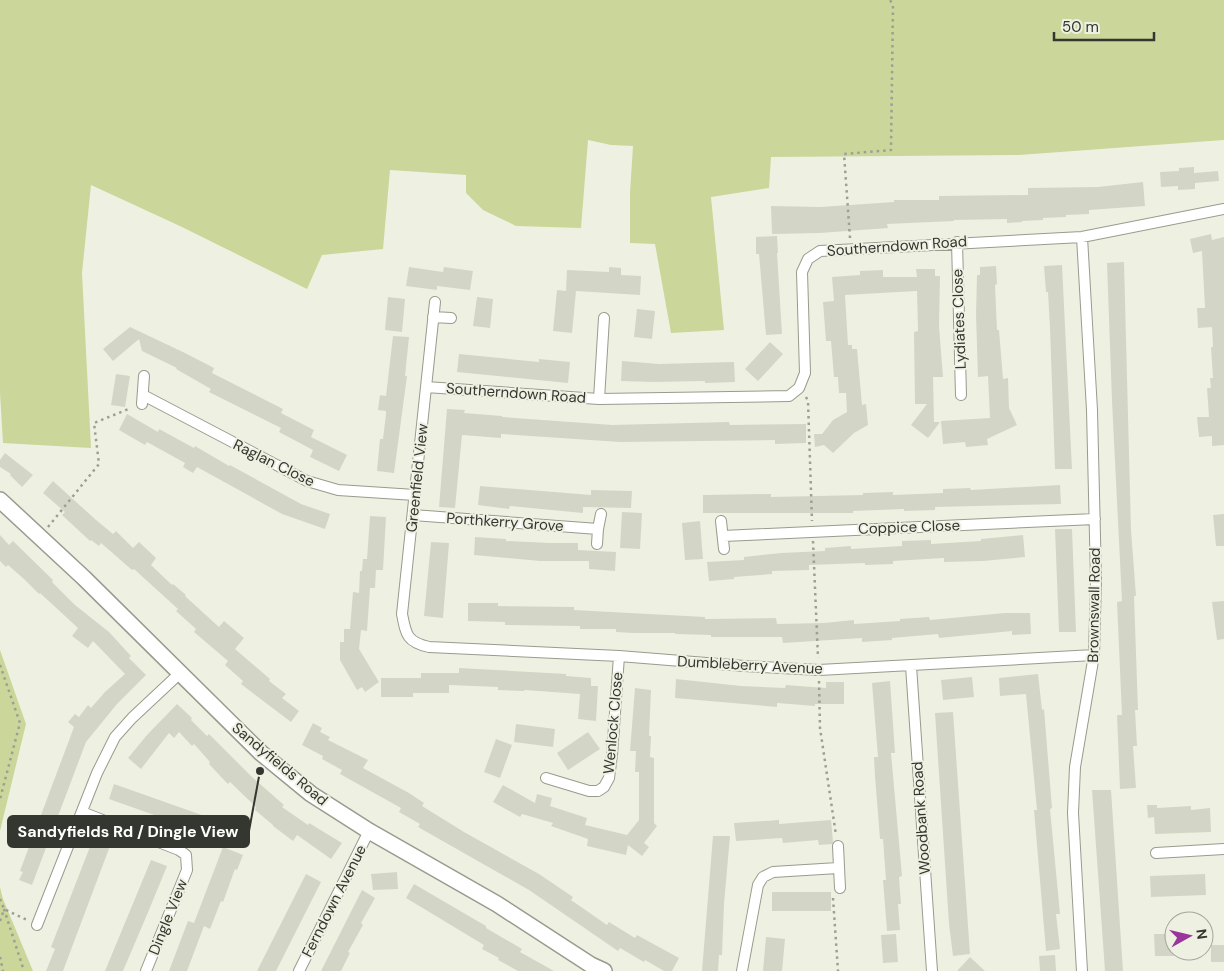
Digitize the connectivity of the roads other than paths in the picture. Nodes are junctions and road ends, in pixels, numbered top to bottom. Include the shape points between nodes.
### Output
1 (1224, 209) edge
2 (1082, 237) junction
3 (957, 242) junction
4 (435, 302) dead end
5 (433, 317) junction
6 (451, 318) dead end
7 (604, 318) dead end
8 (144, 376) dead end
9 (426, 387) junction
10 (961, 395) dead end
11 (599, 399) junction
12 (415, 495) junction
13 (0, 500) edge
14 (601, 514) dead end
15 (413, 516) junction
16 (1095, 519) junction
17 (721, 521) dead end
18 (598, 529) junction
19 (723, 536) junction
20 (597, 544) dead end
21 (724, 549) dead end
22 (409, 638) joint
23 (1094, 655) junction
24 (619, 656) junction
25 (911, 666) junction
26 (179, 674) junction
27 (546, 778) dead end
28 (82, 812) junction
29 (369, 831) junction
30 (838, 846) road end
31 (1224, 849) edge
32 (1156, 853) dead end
33 (838, 868) junction
34 (837, 892) road end
35 (37, 925) road end
36 (146, 971) edge
37 (299, 971) edge
38 (604, 971) edge
39 (742, 971) edge
40 (932, 971) edge
41 (1082, 971) edge

1 - 2 street, Southerndown Road
2 - 3 street, Southerndown Road
2 - 16 street, Brownswall Road
3 - 10 street, Lydiates Close
3 - 11 street, Southerndown Road via 820,251 808,259 802,272 805,373 799,388 789,396
4 - 5 street, Greenfield View
5 - 6 street
5 - 9 street, Greenfield View
7 - 11 street
8 - 12 street, Raglan Close via 143,400 308,481 338,490
9 - 11 street, Southerndown Road
9 - 12 street, Greenfield View
12 - 15 street, Greenfield View
13 - 26 street, Sandyfields Road via 84,578
14 - 18 street
15 - 18 street, Porthkerry Grove
15 - 22 street, Greenfield View via 402,614
16 - 19 street, Coppice Close
16 - 23 street, Brownswall Road
17 - 19 street
18 - 20 street
19 - 21 street
22 - 24 street, Dumbleberry Avenue via 414,644 429,647
23 - 25 street, Dumbleberry Avenue
23 - 41 street, Brownswall Road via 1074,777 1073,814
24 - 25 street, Dumbleberry Avenue via 819,670
24 - 27 street, Wenlock Close via 612,755 609,778 604,788 589,791
25 - 40 street, Woodbank Road
26 - 28 street via 115,737
26 - 29 street, Sandyfields Road via 262,753 311,794
28 - 35 street
28 - 36 street, Dingle View via 179,850 186,856 187,870
29 - 37 street, Ferndown Avenue
29 - 38 street, Sandyfields Road via 497,904
30 - 33 street
31 - 32 street
33 - 34 street
33 - 39 street via 773,872 762,877

